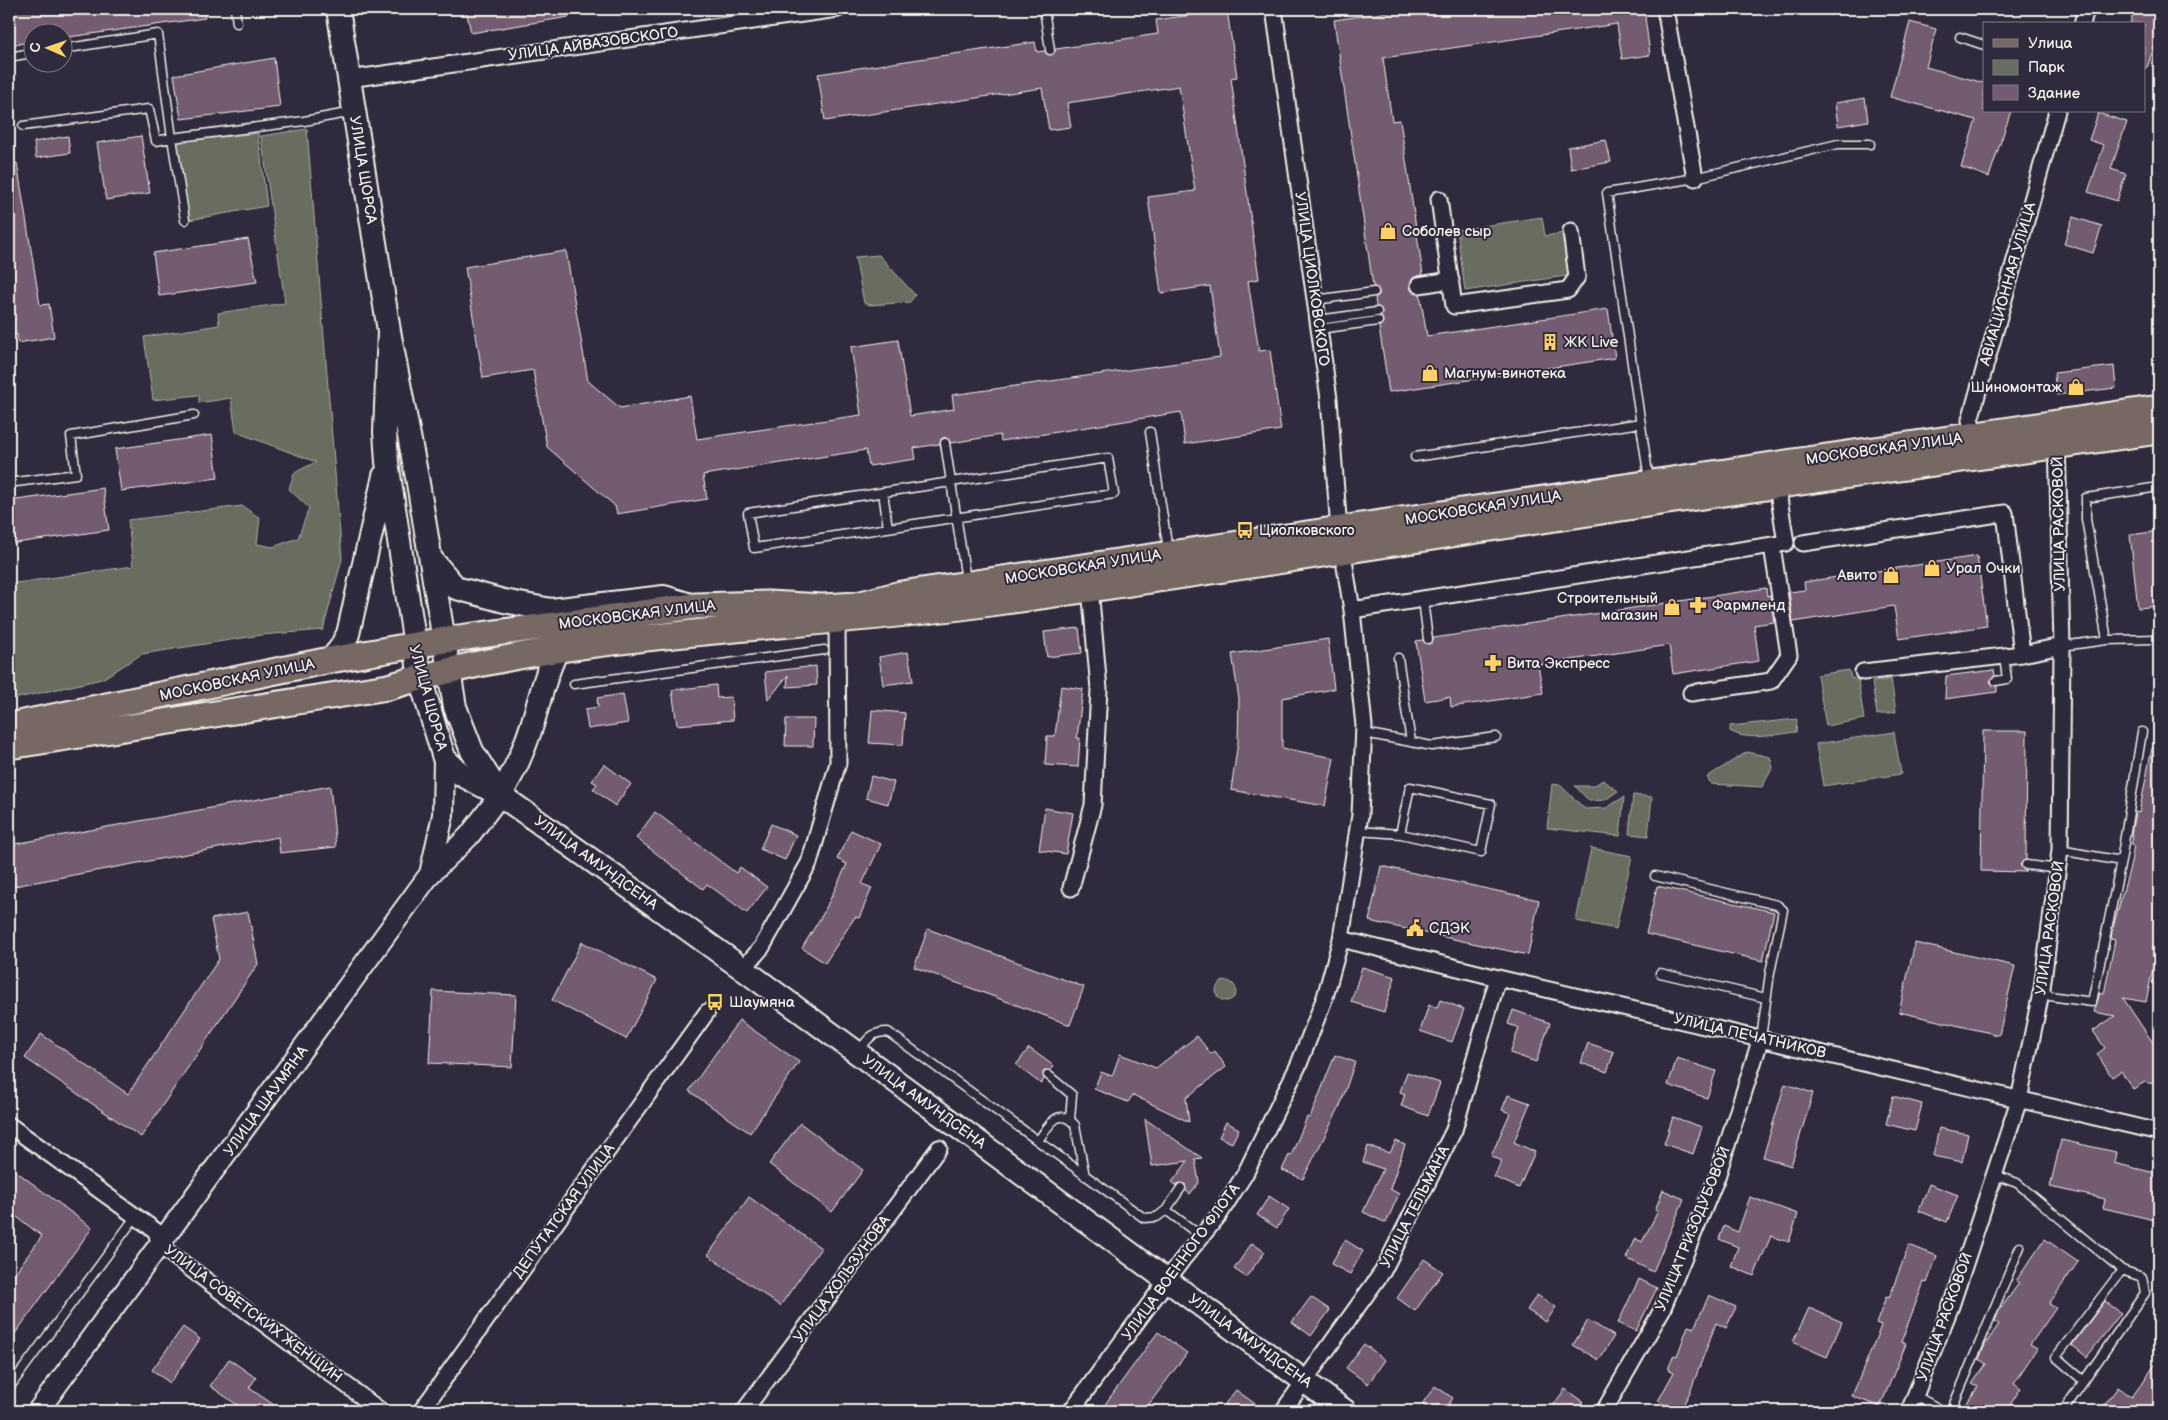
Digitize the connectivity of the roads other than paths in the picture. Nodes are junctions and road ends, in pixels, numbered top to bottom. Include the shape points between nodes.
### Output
1 (235, 9) edge
2 (338, 9) edge
3 (838, 9) edge
4 (1044, 9) edge
5 (1274, 9) edge
6 (1665, 9) edge
7 (2086, 9) edge
8 (2083, 22) edge
9 (237, 23) dead end
10 (1960, 37) dead end
11 (1983, 45) edge
12 (72, 47) edge
13 (1050, 50) dead end
14 (22, 55) edge
15 (9, 57) edge
16 (349, 79) junction
17 (354, 112) junction
18 (2057, 112) edge
19 (23, 126) dead end
20 (172, 138) junction
21 (1870, 144) dead end
22 (1695, 178) junction
23 (1438, 199) dead end
24 (185, 220) dead end
25 (1571, 231) dead end
26 (1451, 280) junction
27 (1419, 285) dead end
28 (1374, 292) dead end
29 (1316, 300) junction
30 (1377, 312) dead end
31 (1378, 321) dead end
32 (1319, 325) junction
33 (389, 331) junction
34 (2159, 408) edge
35 (194, 415) dead end
36 (1641, 423) junction
37 (2159, 431) edge
38 (1150, 432) dead end
39 (2056, 434) junction
40 (945, 443) dead end
41 (1979, 446) junction
42 (1415, 457) dead end
43 (388, 462) junction
44 (951, 482) junction
45 (1650, 483) junction
46 (9, 484) edge
47 (1777, 485) junction
48 (2159, 487) edge
49 (883, 492) junction
50 (957, 518) junction
51 (888, 528) junction
52 (1341, 540) junction
53 (1803, 543) dead end
54 (1772, 546) junction
55 (1168, 554) junction
56 (430, 558) junction
57 (967, 585) junction
58 (1090, 588) junction
59 (1423, 600) junction
60 (695, 606) junction
61 (1352, 610) junction
62 (838, 622) junction
63 (1428, 639) dead end
64 (2159, 639) edge
65 (444, 640) junction
66 (2107, 640) junction
67 (414, 645) junction
68 (2062, 646) junction
69 (824, 650) dead end
70 (557, 651) junction
71 (2022, 654) junction
72 (2004, 657) junction
73 (1398, 658) dead end
74 (330, 660) junction
75 (449, 670) junction
76 (1863, 672) dead end
77 (420, 678) junction
78 (1996, 681) dead end
79 (574, 684) dead end
80 (1691, 693) dead end
81 (9, 726) edge
82 (2142, 732) dead end
83 (1364, 733) junction
84 (1496, 737) dead end
85 (1410, 742) junction
86 (9, 746) edge
87 (444, 758) junction
88 (500, 795) junction
89 (1358, 831) junction
90 (1400, 834) junction
91 (2060, 850) junction
92 (2121, 860) junction
93 (2026, 865) dead end
94 (2059, 869) junction
95 (430, 874) junction
96 (1655, 876) dead end
97 (1071, 888) dead end
98 (1341, 939) junction
99 (743, 969) junction
100 (1660, 973) dead end
101 (1498, 978) junction
102 (2042, 988) junction
103 (1766, 998) junction
104 (707, 1012) dead end
105 (1761, 1038) junction
106 (857, 1053) junction
107 (1048, 1075) dead end
108 (2019, 1100) junction
109 (1070, 1118) junction
110 (9, 1125) edge
111 (2159, 1132) edge
112 (1038, 1141) junction
113 (939, 1148) dead end
114 (1995, 1175) junction
115 (1085, 1176) junction
116 (1181, 1188) dead end
117 (1166, 1210) junction
118 (136, 1216) junction
119 (1201, 1236) junction
120 (160, 1246) junction
121 (2020, 1248) dead end
122 (2122, 1270) junction
123 (1169, 1282) junction
124 (2084, 1381) junction
125 (1305, 1382) junction
126 (9, 1388) edge
127 (1916, 1396) junction
128 (38, 1411) edge
129 (381, 1411) edge
130 (421, 1411) edge
131 (744, 1411) edge
132 (1071, 1411) edge
133 (1283, 1411) edge
134 (1345, 1411) edge
135 (1604, 1411) edge
136 (1909, 1411) edge
137 (1943, 1411) edge
138 (1951, 1411) edge
139 (2063, 1411) edge

1 - 9 lane
2 - 16 main road, УЛИЦА ЩОРСА
3 - 16 street, УЛИЦА АЙВАЗОВСКОГО
4 - 13 lane
5 - 29 street, УЛИЦА ЦИОЛКОВСКОГО
6 - 22 street
7 - 8 street
10 - 11 lane
12 - 20 lane via 158,34
14 - 15 lane
16 - 17 main road, УЛИЦА ЩОРСА
17 - 20 lane
17 - 33 main road, УЛИЦА ЩОРСА
18 - 41 street, АВИАЦИОННАЯ УЛИЦА via 1970,420
19 - 20 lane via 149,109 156,140
20 - 24 lane
21 - 22 lane via 1838,144
22 - 36 lane via 1607,193
23 - 26 street
25 - 26 street via 1577,277 1568,290 1454,306
26 - 27 street
28 - 29 lane
29 - 32 street, УЛИЦА ЦИОЛКОВСКОГО
30 - 32 lane
31 - 32 lane
32 - 52 street, УЛИЦА ЦИОЛКОВСКОГО
33 - 43 main road, УЛИЦА ЩОРСА via 385,432
33 - 56 main road, УЛИЦА ЩОРСА
34 - 39 main road, МОСКОВСКАЯ УЛИЦА
35 - 46 lane via 71,436 76,474
36 - 42 lane
36 - 45 lane
37 - 39 main road, МОСКОВСКАЯ УЛИЦА
38 - 55 lane
39 - 41 main road, МОСКОВСКАЯ УЛИЦА
39 - 68 street, УЛИЦА РАСКОВОЙ
40 - 44 lane
41 - 45 main road, МОСКОВСКАЯ УЛИЦА
41 - 47 main road, МОСКОВСКАЯ УЛИЦА
43 - 67 main road, УЛИЦА ЩОРСА
43 - 74 main road via 348,634
44 - 49 lane
44 - 50 lane
44 - 50 lane via 1108,458 1114,494
45 - 52 main road, МОСКОВСКАЯ УЛИЦА
47 - 52 main road, МОСКОВСКАЯ УЛИЦА
47 - 54 street via 1786,544
48 - 66 lane via 2086,498 2086,519
49 - 51 lane
49 - 51 lane via 748,512 754,548
50 - 51 lane
50 - 57 lane
52 - 55 main road, МОСКОВСКАЯ УЛИЦА
52 - 58 main road, МОСКОВСКАЯ УЛИЦА
52 - 61 street, УЛИЦА ВОЕННОГО ФЛОТА
53 - 71 street via 2005,512
54 - 59 street
54 - 80 street via 1783,589 1789,655 1771,681
55 - 57 main road, МОСКОВСКАЯ УЛИЦА
56 - 60 main road via 456,588 551,610 664,597
56 - 65 main road, УЛИЦА ЩОРСА
57 - 60 main road, МОСКОВСКАЯ УЛИЦА via 901,594 857,605
58 - 62 main road, МОСКОВСКАЯ УЛИЦА
58 - 97 street via 1099,689 1093,805
59 - 61 street
59 - 63 lane
60 - 65 main road, МОСКОВСКАЯ УЛИЦА
61 - 83 street, УЛИЦА ВОЕННОГО ФЛОТА
62 - 70 main road, МОСКОВСКАЯ УЛИЦА via 732,629
62 - 99 street via 838,763 810,863 762,947
64 - 66 lane
65 - 67 main road, МОСКОВСКАЯ УЛИЦА
65 - 75 main road, УЛИЦА ЩОРСА
66 - 68 lane
67 - 74 main road, МОСКОВСКАЯ УЛИЦА
67 - 77 main road, УЛИЦА ЩОРСА
68 - 71 street
68 - 91 street, УЛИЦА РАСКОВОЙ
69 - 79 lane
70 - 75 main road, МОСКОВСКАЯ УЛИЦА
70 - 88 main road via 547,669 533,723 518,763
71 - 72 street
72 - 76 street
72 - 78 lane via 2007,679
73 - 85 lane
74 - 81 main road, МОСКОВСКАЯ УЛИЦА
75 - 77 main road, МОСКОВСКАЯ УЛИЦА
75 - 88 main road, УЛИЦА ЩОРСА via 462,730 483,772
77 - 86 main road, МОСКОВСКАЯ УЛИЦА via 379,689
77 - 87 main road, УЛИЦА ЩОРСА
82 - 92 lane
83 - 85 lane
83 - 89 street, УЛИЦА ВОЕННОГО ФЛОТА
84 - 85 lane via 1432,746
87 - 88 main road, УЛИЦА ЩОРСА via 462,775
87 - 95 street via 443,816
88 - 95 street, УЛИЦА ШАУМЯНА via 469,836
88 - 99 main road, УЛИЦА АМУНДСЕНА
89 - 90 lane
89 - 98 street, УЛИЦА ВОЕННОГО ФЛОТА
90 - 90 lane via 1481,852 1491,804 1410,787
91 - 92 lane
91 - 94 street, УЛИЦА РАСКОВОЙ
92 - 102 lane via 2092,1002 2050,996
93 - 94 lane
94 - 102 street, УЛИЦА РАСКОВОЙ
95 - 120 street, УЛИЦА ШАУМЯНА
96 - 103 lane via 1777,905 1783,910
98 - 101 street, УЛИЦА ПЕЧАТНИКОВ
98 - 119 street, УЛИЦА ВОЕННОГО ФЛОТА via 1325,997 1299,1064 1245,1174 1219,1215
99 - 106 main road, УЛИЦА АМУНДСЕНА
100 - 103 lane
101 - 105 street, УЛИЦА ПЕЧАТНИКОВ
101 - 125 street, УЛИЦА ТЕЛЬМАНА via 1454,1130 1383,1271
102 - 108 street, УЛИЦА РАСКОВОЙ
103 - 105 lane
104 - 130 street, ДЕПУТАТСКАЯ УЛИЦА
105 - 108 street, УЛИЦА ПЕЧАТНИКОВ
105 - 135 street, УЛИЦА ГРИЗОДУБОВОЙ via 1717,1177 1662,1310
106 - 112 lane via 871,1035 888,1032
106 - 123 main road, УЛИЦА АМУНДСЕНА
107 - 109 lane via 1072,1095
108 - 111 street, УЛИЦА ПЕЧАТНИКОВ
108 - 114 street, УЛИЦА РАСКОВОЙ
109 - 112 lane via 1056,1118
109 - 115 lane via 1075,1124
110 - 118 street, УЛИЦА СОВЕТСКИХ ЖЕНЩИН
112 - 115 lane
113 - 131 street, УЛИЦА ХОЛЬЗУНОВА
114 - 122 lane via 2017,1183
114 - 127 street, УЛИЦА РАСКОВОЙ via 1951,1306
115 - 117 lane via 1144,1218 1156,1217
116 - 117 lane
117 - 119 lane
118 - 120 street, УЛИЦА СОВЕТСКИХ ЖЕНЩИН via 156,1231
118 - 126 lane
119 - 123 street, УЛИЦА ВОЕННОГО ФЛОТА
120 - 128 street, УЛИЦА ШАУМЯНА
120 - 129 street, УЛИЦА СОВЕТСКИХ ЖЕНЩИН
121 - 138 lane
122 - 124 lane via 2142,1277 2145,1293
122 - 124 lane via 2056,1357
123 - 125 main road, УЛИЦА АМУНДСЕНА
123 - 132 street, УЛИЦА ВОЕННОГО ФЛОТА
124 - 139 lane
125 - 133 street, УЛИЦА ТЕЛЬМАНА
125 - 134 main road, УЛИЦА АМУНДСЕНА
127 - 136 street, УЛИЦА РАСКОВОЙ
127 - 137 lane

